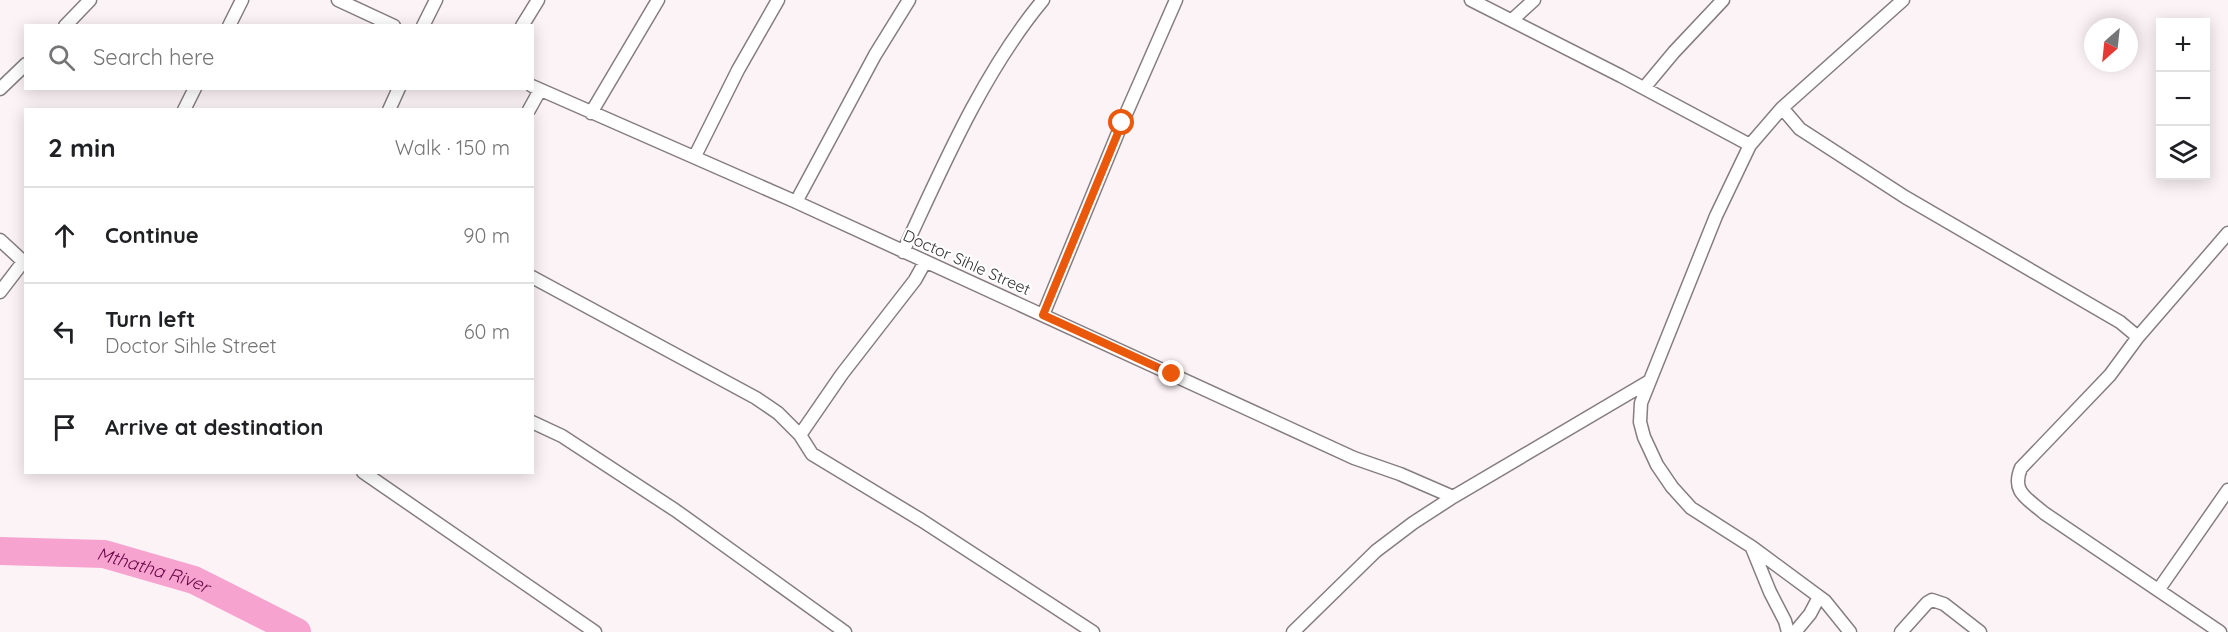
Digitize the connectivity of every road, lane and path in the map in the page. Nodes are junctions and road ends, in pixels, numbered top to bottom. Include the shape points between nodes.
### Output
1 (90, 0) edge
2 (242, 0) edge
3 (338, 0) edge
4 (436, 0) edge
5 (538, 0) edge
6 (658, 0) edge
7 (778, 0) edge
8 (909, 0) edge
9 (1043, 0) edge
10 (1176, 0) edge
11 (1471, 0) edge
12 (1534, 0) edge
13 (1724, 0) edge
14 (1903, 0) edge
15 (1512, 20) junction
16 (67, 24) edge
17 (230, 24) edge
18 (389, 24) edge
19 (424, 24) edge
20 (523, 24) edge
21 (24, 66) edge
22 (536, 88) edge
23 (1644, 88) junction
24 (0, 89) edge
25 (194, 90) edge
26 (398, 90) edge
27 (185, 108) edge
28 (390, 108) edge
29 (530, 108) edge
30 (1782, 108) junction
31 (591, 112) junction
32 (1749, 145) junction
33 (695, 156) junction
34 (796, 201) junction
35 (2228, 233) edge
36 (0, 240) edge
37 (2223, 247) edge
38 (903, 252) junction
39 (925, 262) junction
40 (24, 263) edge
41 (534, 278) edge
42 (0, 292) edge
43 (1043, 315) junction
44 (2138, 337) junction
45 (1648, 382) junction
46 (534, 423) edge
47 (800, 435) junction
48 (366, 474) edge
49 (2228, 490) edge
50 (1453, 497) junction
51 (1752, 547) junction
52 (2159, 589) junction
53 (1819, 597) junction
54 (595, 632) edge
55 (845, 632) edge
56 (1093, 632) edge
57 (1293, 632) edge
58 (1788, 632) edge
59 (1796, 632) edge
60 (1850, 632) edge
61 (1901, 632) edge
62 (1980, 632) edge
63 (2220, 632) edge

1 - 16 street
2 - 17 street
3 - 18 street
4 - 19 street
5 - 20 street
6 - 31 street
7 - 33 street
8 - 34 street
9 - 38 street via 995,69
10 - 43 street
11 - 15 street
12 - 15 street
13 - 23 street
14 - 30 street
15 - 23 street
21 - 24 street
22 - 29 street
22 - 31 street, Doctor Sihle Street
23 - 32 street
25 - 27 street
26 - 28 street
30 - 32 street
30 - 44 street via 1800,129 1886,185 2120,322
31 - 33 street, Doctor Sihle Street
32 - 45 street
33 - 34 street, Doctor Sihle Street
34 - 38 street, Doctor Sihle Street
35 - 37 street
36 - 40 street
37 - 44 street
38 - 39 street, Doctor Sihle Street
39 - 43 street, Doctor Sihle Street
39 - 47 street
40 - 42 street
41 - 47 street via 756,398
43 - 50 street, Doctor Sihle Street via 1354,458
44 - 52 street via 2110,375 2021,468 2016,479 2022,494 2044,513
45 - 50 street
45 - 51 street via 1640,422 1657,465 1691,508
46 - 55 street via 562,436 675,510
47 - 56 street via 812,454
48 - 54 street
49 - 52 street
50 - 57 street via 1376,551
51 - 53 street
51 - 58 street
52 - 63 street
53 - 59 street
53 - 60 street
61 - 62 street via 1932,600 1944,604

